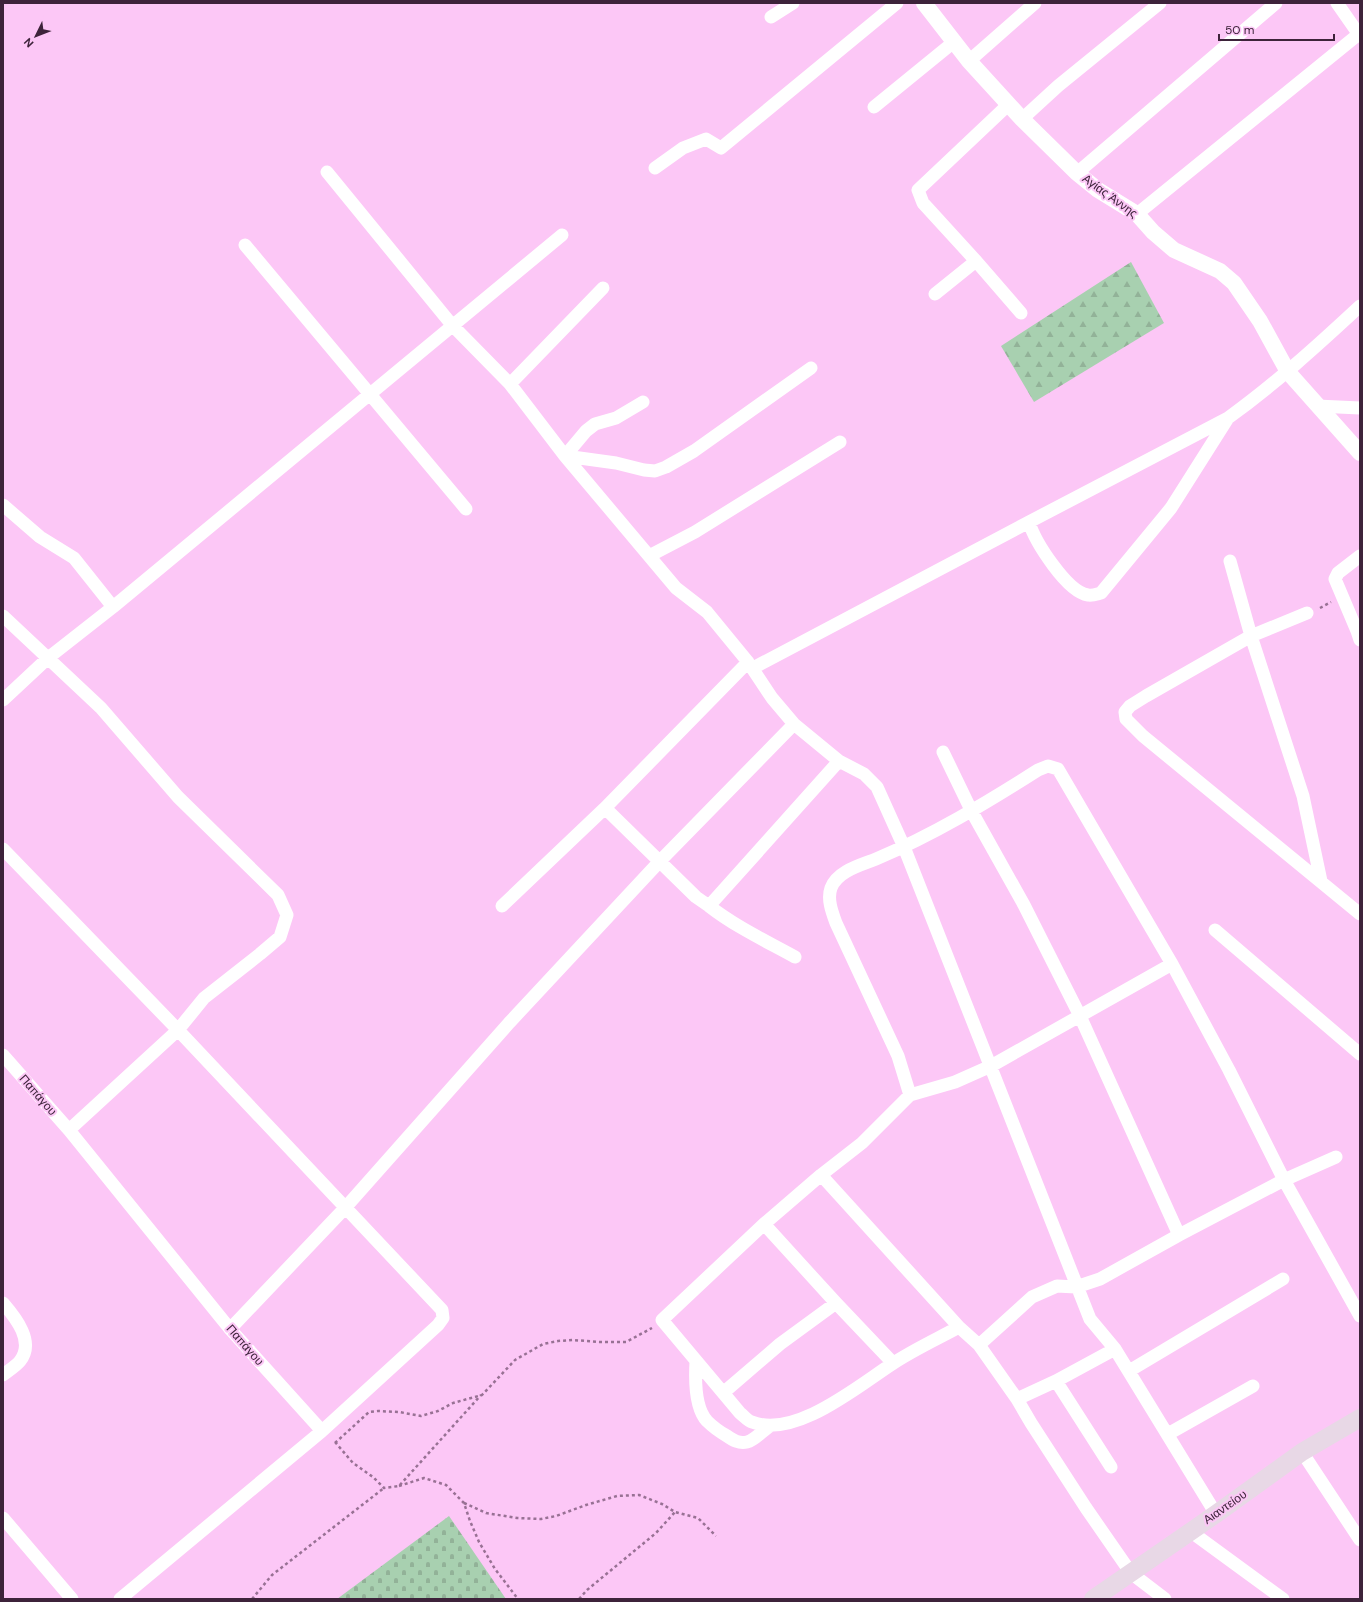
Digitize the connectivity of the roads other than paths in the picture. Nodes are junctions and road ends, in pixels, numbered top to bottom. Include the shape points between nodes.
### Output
1 (793, 3) edge
2 (897, 3) edge
3 (924, 3) edge
4 (1035, 3) edge
5 (1160, 3) edge
6 (1276, 3) edge
7 (1337, 3) edge
8 (771, 17) dead end
9 (1360, 35) edge
10 (955, 42) junction
11 (969, 61) junction
12 (1009, 104) junction
13 (874, 107) dead end
14 (1022, 119) junction
15 (655, 168) dead end
16 (327, 172) dead end
17 (1078, 173) junction
18 (1137, 214) junction
19 (562, 235) dead end
20 (245, 246) dead end
21 (976, 261) junction
22 (603, 288) dead end
23 (935, 294) dead end
24 (1360, 306) edge
25 (1021, 313) dead end
26 (452, 325) junction
27 (811, 368) dead end
28 (1288, 372) junction
29 (510, 384) junction
30 (370, 393) junction
31 (643, 402) dead end
32 (1317, 406) junction
33 (1360, 408) edge
34 (1228, 418) junction
35 (840, 442) dead end
36 (1360, 452) edge
37 (565, 456) junction
38 (3, 505) edge
39 (466, 509) dead end
40 (1029, 522) junction
41 (649, 556) junction
42 (1360, 556) edge
43 (1230, 561) dead end
44 (113, 607) junction
45 (1306, 613) road end
46 (3, 616) edge
47 (1252, 636) junction
48 (1360, 640) edge
49 (48, 658) junction
50 (750, 665) junction
51 (3, 700) edge
52 (794, 724) junction
53 (943, 752) dead end
54 (839, 761) junction
55 (605, 808) junction
56 (972, 812) junction
57 (904, 847) junction
58 (3, 849) edge
59 (660, 861) junction
60 (1321, 881) junction
61 (502, 906) dead end
62 (709, 906) junction
63 (1360, 914) edge
64 (1215, 930) dead end
65 (795, 957) dead end
66 (1172, 964) junction
67 (1080, 1016) junction
68 (178, 1030) junction
69 (1360, 1054) edge
70 (3, 1055) edge
71 (991, 1066) junction
72 (910, 1095) junction
73 (69, 1130) junction
74 (1336, 1157) dead end
75 (821, 1175) junction
76 (1284, 1180) junction
77 (346, 1208) junction
78 (764, 1224) junction
79 (1179, 1235) junction
80 (1283, 1279) dead end
81 (1076, 1287) junction
82 (3, 1303) edge
83 (836, 1303) junction
84 (1360, 1316) edge
85 (959, 1327) junction
86 (230, 1329) junction
87 (978, 1345) junction
88 (1115, 1349) junction
89 (696, 1362) junction
90 (893, 1363) junction
91 (1128, 1371) junction
92 (3, 1375) edge
93 (1056, 1381) junction
94 (1253, 1386) dead end
95 (723, 1393) junction
96 (1017, 1399) junction
97 (1360, 1418) edge
98 (770, 1426) junction
99 (322, 1431) junction
100 (1168, 1434) junction
101 (1302, 1452) junction
102 (1111, 1467) dead end
103 (1216, 1514) junction
104 (3, 1518) edge
105 (1190, 1531) junction
106 (1360, 1540) edge
107 (1131, 1574) junction
108 (72, 1599) edge
109 (120, 1599) edge
110 (1093, 1599) edge
111 (1165, 1599) edge
112 (1283, 1599) edge

1 - 8 street
2 - 15 street via 720,148 706,139 683,148
3 - 10 street, Αγίας Άννης
4 - 11 street
5 - 14 street via 1058,86
6 - 17 street
7 - 9 street
9 - 18 street
10 - 11 street, Αγίας Άννης
10 - 13 street
11 - 12 street, Αγίας Άννης
12 - 14 street, Αγίας Άννης
12 - 21 street via 918,190 923,203
14 - 17 street, Αγίας Άννης
16 - 26 street
17 - 18 street, Αγίας Άννης via 1098,190
18 - 28 street, Αγίας Άννης via 1174,250 1220,271 1234,283 1260,321
19 - 26 street
20 - 30 street
21 - 23 street
21 - 25 street
22 - 29 street
24 - 28 street
26 - 29 street
26 - 30 street
27 - 37 street via 694,451 655,471
28 - 32 street, Αγίας Άννης
28 - 34 street
29 - 37 street
30 - 39 street
30 - 44 street
31 - 37 street via 616,418 595,424
32 - 33 street
32 - 36 street, Αγίας Άννης
34 - 40 street
34 - 40 street via 1171,508 1101,593 1089,595 1075,590 1051,563
35 - 41 street via 695,532
37 - 41 street
38 - 44 street via 40,537 74,558
40 - 50 street
41 - 50 street via 676,588 707,612
42 - 48 street via 1338,573 1335,579
43 - 47 street
44 - 49 street
45 - 47 street
46 - 49 street
47 - 60 street via 1303,796
47 - 60 street via 1130,706 1125,712 1126,719 1143,736
49 - 51 street
49 - 68 street via 101,708 178,798 278,895 287,915 280,937 204,998
50 - 52 street via 772,698
50 - 55 street
52 - 54 street
52 - 59 street
53 - 56 street
54 - 57 street via 864,774 877,787
54 - 62 street
55 - 59 street
55 - 61 street
56 - 57 street
56 - 66 street via 1038,770 1048,766 1058,769
56 - 67 street via 1024,905
57 - 71 street
57 - 72 street via 839,876 831,887 829,900 838,929 898,1056
58 - 68 street
59 - 62 street via 696,897
59 - 77 street via 510,1022
60 - 63 street
62 - 65 street via 728,921
64 - 69 street
66 - 67 street
66 - 76 street
67 - 71 street
67 - 79 street
68 - 73 street
68 - 77 street
70 - 73 street, Παπάγου
71 - 72 street via 955,1082
71 - 81 street
72 - 75 street via 862,1143
73 - 86 street, Παπάγου
74 - 76 street
75 - 78 street
75 - 85 street
76 - 79 street
76 - 84 street
77 - 86 street
77 - 99 street via 442,1310 443,1318
78 - 83 street
78 - 89 street via 662,1320
79 - 81 street via 1100,1278
80 - 91 street
81 - 87 street via 1057,1286 1032,1297
81 - 88 street via 1090,1319
82 - 92 street via 20,1326 26,1350 20,1361
83 - 90 street
83 - 95 street via 780,1344
85 - 87 street
85 - 90 street
86 - 99 street, Παπάγου
87 - 96 street
88 - 91 street
88 - 93 street
89 - 95 street
89 - 98 street via 696,1388 701,1411 712,1426 736,1442 746,1443
90 - 98 street via 829,1406 802,1419
91 - 100 street
93 - 96 street
93 - 102 street
94 - 100 street
95 - 98 street via 751,1422
96 - 107 street
97 - 101 main road, Αιαντείου
99 - 109 street
100 - 103 street
101 - 103 main road, Αιαντείου
101 - 106 street
103 - 105 main road, Αιαντείου
104 - 108 street
105 - 107 main road, Αιαντείου
105 - 112 street
107 - 110 main road, Αιαντείου
107 - 111 street

